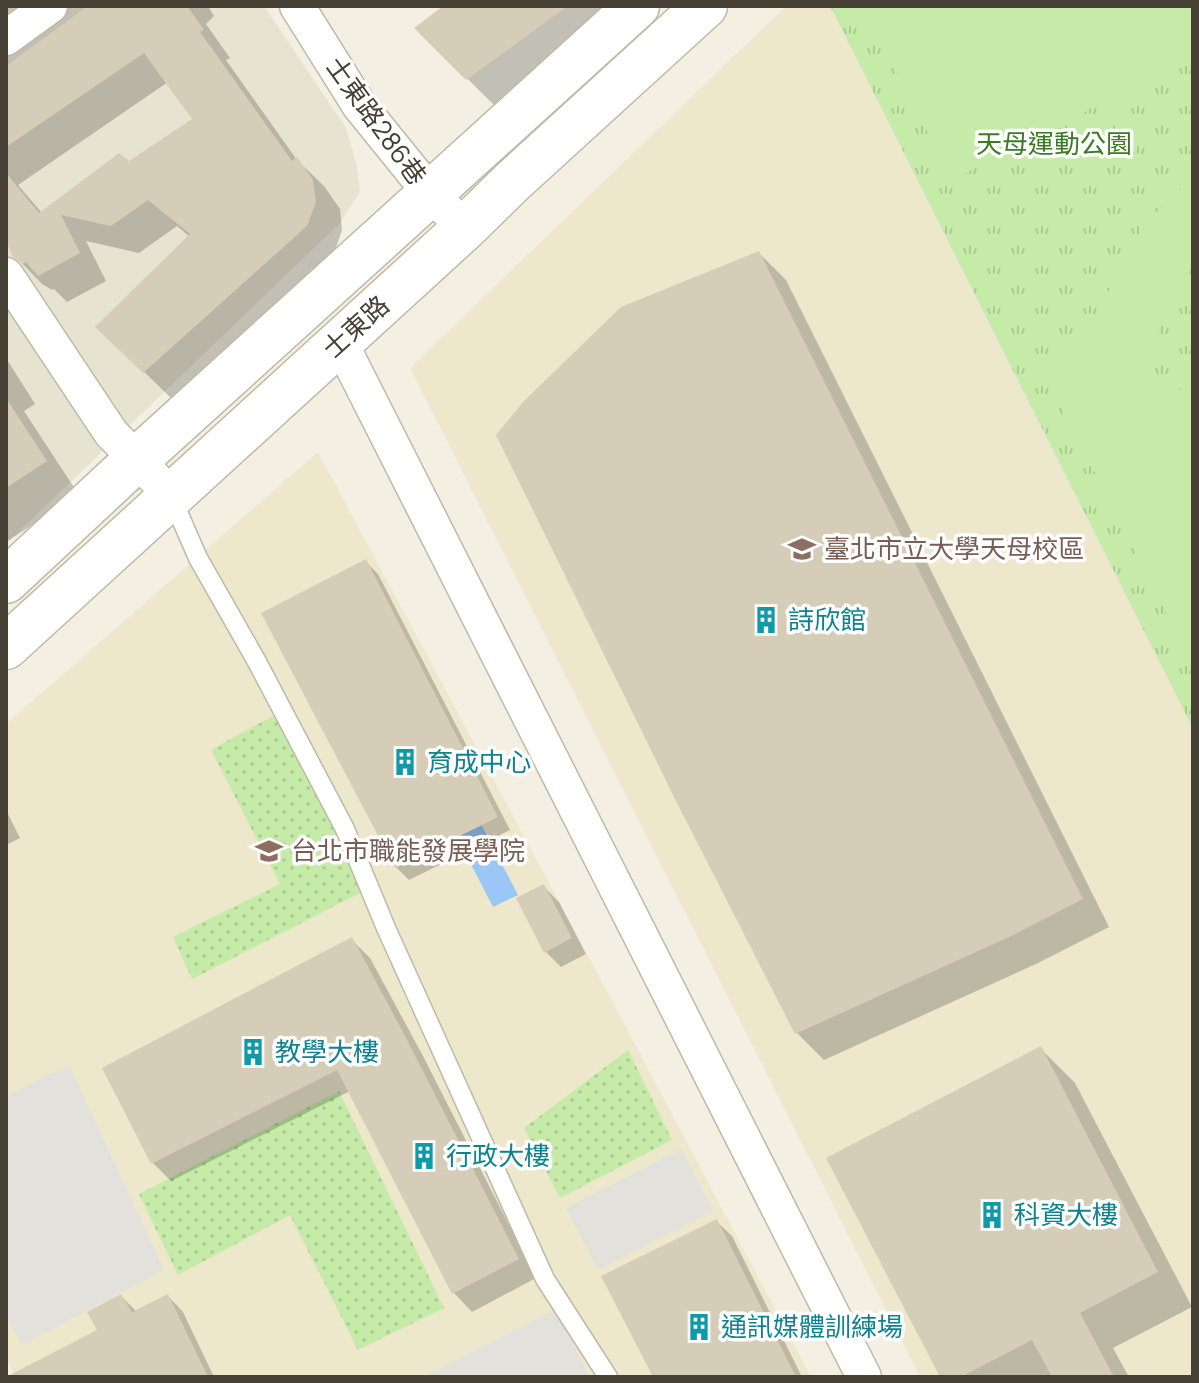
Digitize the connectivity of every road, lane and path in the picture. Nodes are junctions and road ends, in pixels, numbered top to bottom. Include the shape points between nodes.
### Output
1 (50, 6) edge
2 (297, 6) edge
3 (637, 6) edge
4 (705, 6) edge
5 (6, 38) edge
6 (431, 194) junction
7 (465, 228) junction
8 (6, 275) edge
9 (340, 342) junction
10 (137, 460) junction
11 (171, 495) junction
12 (6, 581) edge
13 (6, 647) edge
14 (608, 1377) edge
15 (864, 1377) edge

1 - 5 street
2 - 6 street, 士東路286巷 via 359,105
3 - 6 street, 士東路
4 - 7 street, 士東路
6 - 7 street, 士東路286巷
6 - 10 street, 士東路
7 - 9 street, 士東路
8 - 10 street via 111,433
9 - 11 street, 士東路
9 - 15 street
10 - 11 street
10 - 12 street, 士東路
11 - 13 street, 士東路
11 - 14 lane via 198,558 345,829 545,1279

